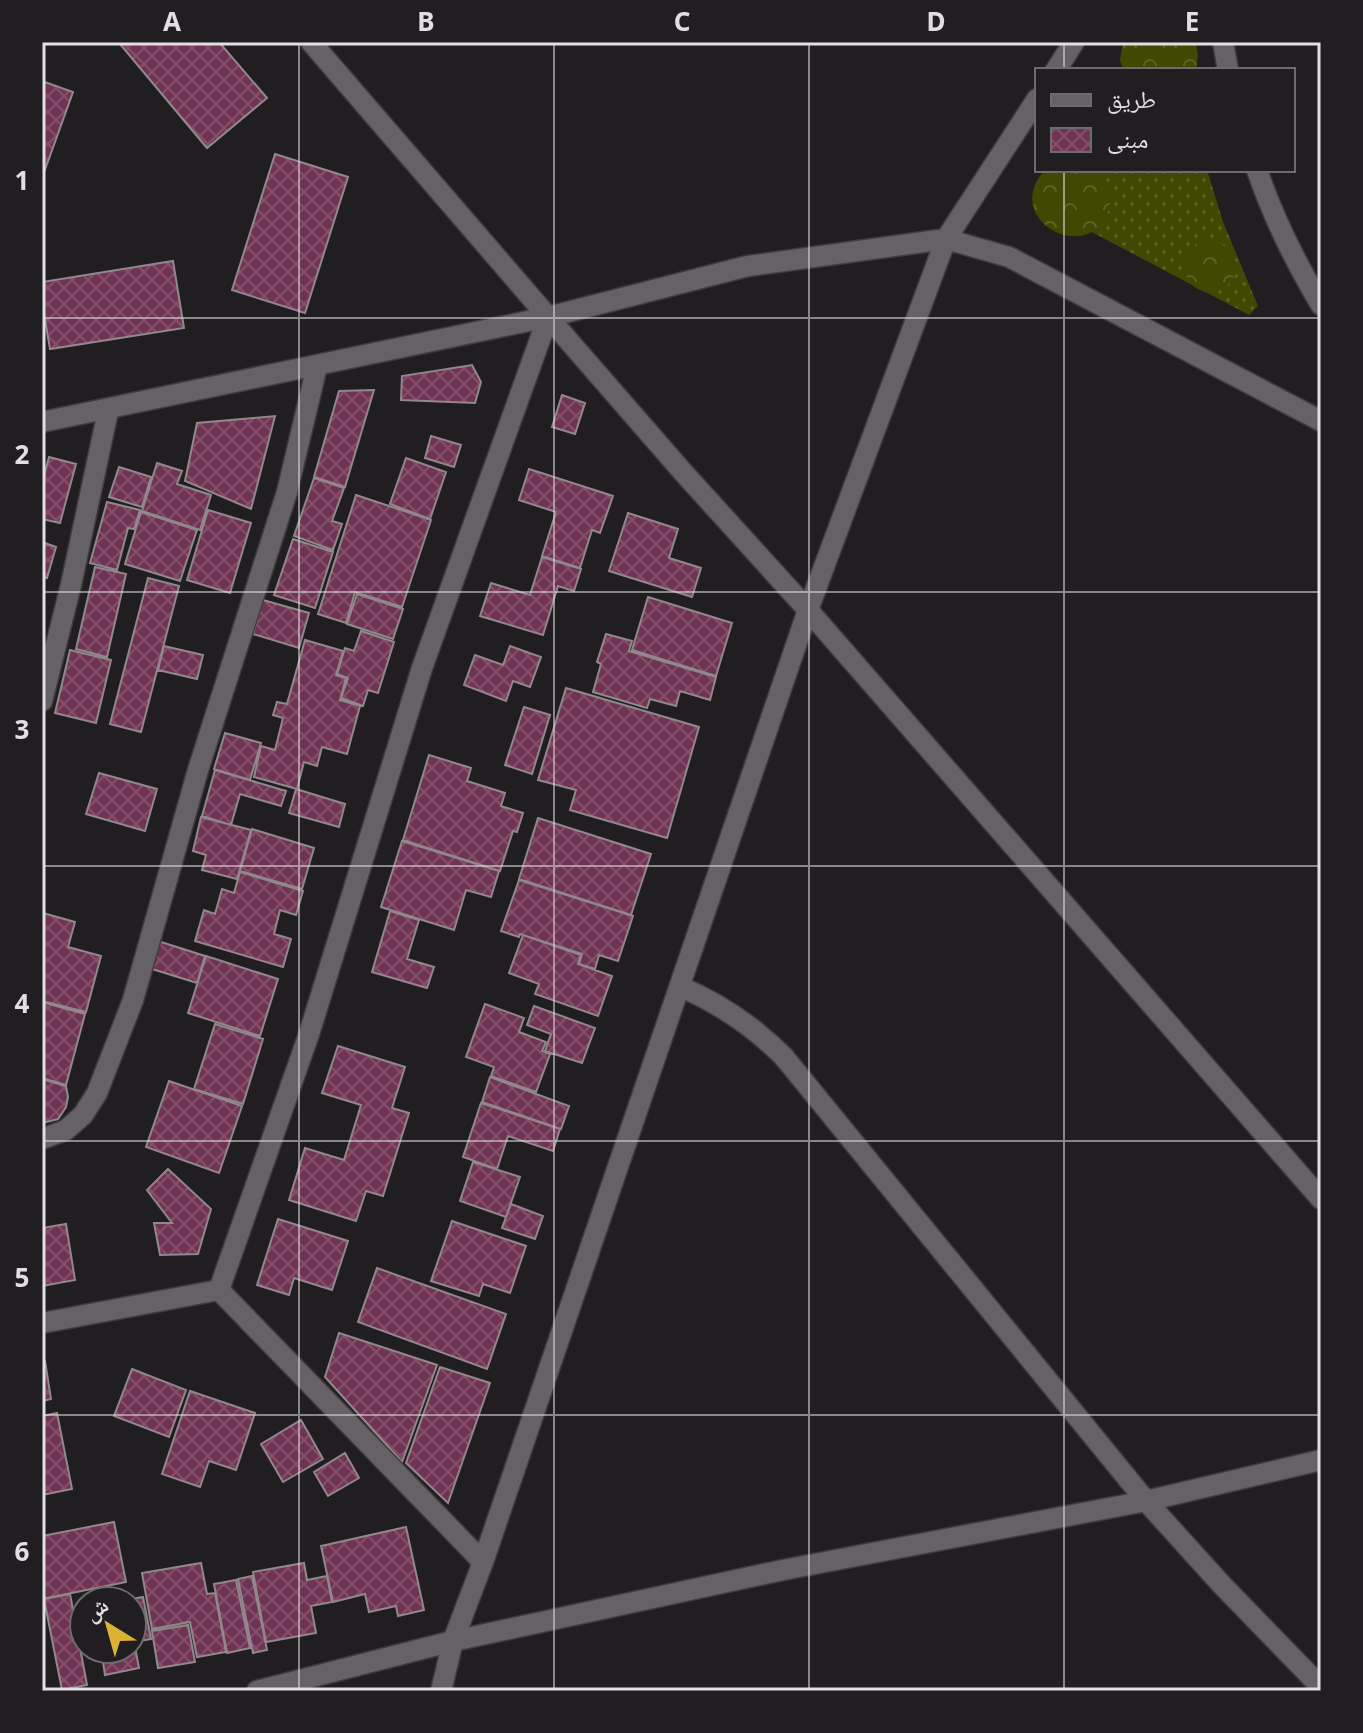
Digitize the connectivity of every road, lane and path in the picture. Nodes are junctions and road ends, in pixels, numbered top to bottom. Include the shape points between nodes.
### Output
1 (311, 42) edge
2 (1074, 42) edge
3 (1223, 42) edge
4 (1057, 68) edge
5 (1228, 68) edge
6 (1035, 102) edge
7 (1258, 172) edge
8 (946, 239) junction
9 (1321, 305) edge
10 (548, 317) junction
11 (317, 366) junction
12 (108, 411) junction
13 (1321, 421) edge
14 (42, 422) edge
15 (808, 610) junction
16 (42, 701) edge
17 (681, 987) junction
18 (42, 1139) edge
19 (1321, 1199) edge
20 (219, 1290) junction
21 (42, 1323) edge
22 (1321, 1460) edge
23 (1146, 1501) junction
24 (483, 1562) junction
25 (453, 1641) junction
26 (1321, 1687) edge
27 (257, 1691) edge
28 (441, 1691) edge

1 - 10 street
2 - 4 street
3 - 5 street
6 - 8 street
7 - 9 street
8 - 10 street via 748,266
8 - 13 street via 1009,257
8 - 15 street
10 - 11 street
10 - 15 street
10 - 20 street via 422,668 309,1034
11 - 12 street
11 - 18 street via 287,492 202,755 133,1000 97,1093 83,1115 66,1130
12 - 14 street
12 - 16 street
15 - 17 street
15 - 19 street
17 - 23 street via 755,1028 784,1057
17 - 24 street
20 - 21 street
20 - 24 street
22 - 23 street
23 - 25 street via 783,1570
23 - 26 street
24 - 25 street
25 - 27 street
25 - 28 street

